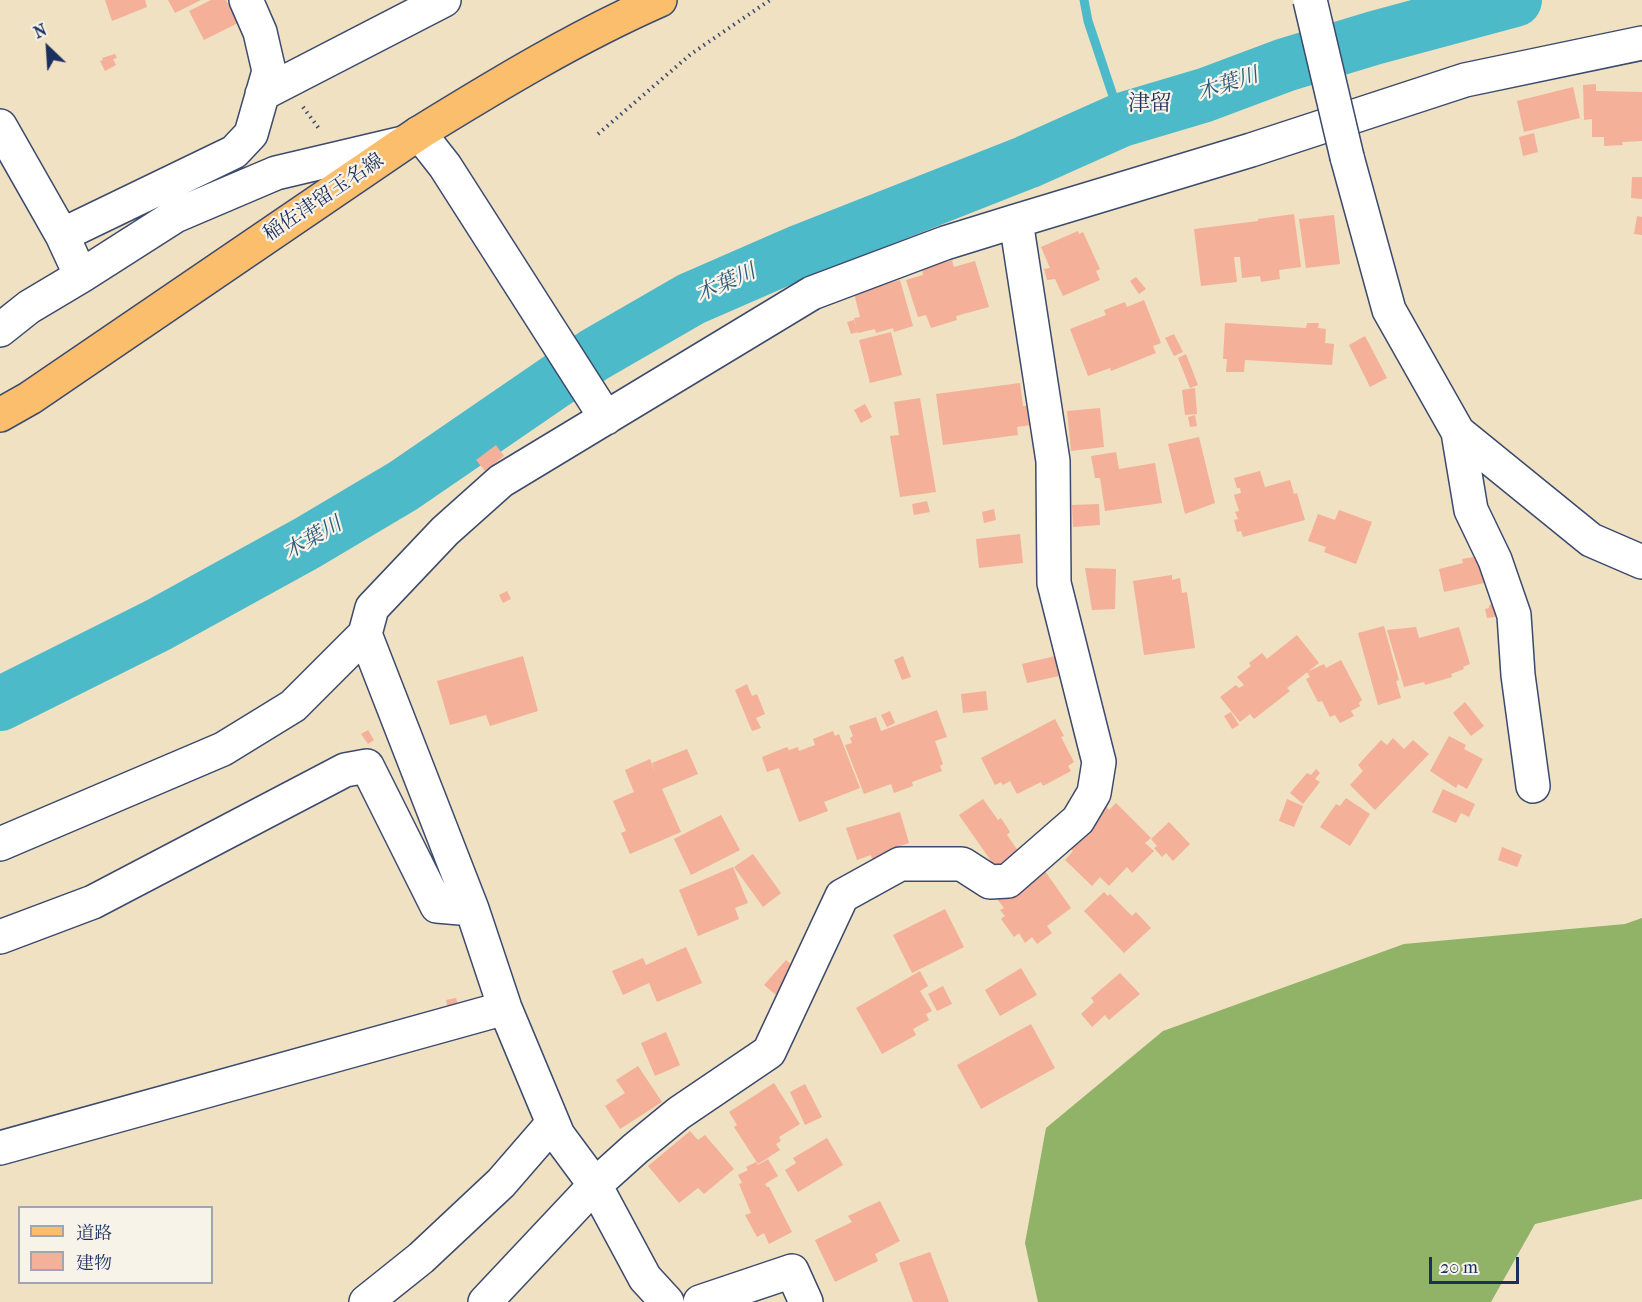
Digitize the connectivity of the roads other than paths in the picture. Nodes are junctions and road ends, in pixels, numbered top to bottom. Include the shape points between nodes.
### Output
1 (246, 0) edge
2 (444, 0) edge
3 (660, 0) edge
4 (1310, 0) edge
5 (625, 10) edge
6 (1642, 43) edge
7 (274, 88) junction
8 (0, 126) edge
9 (412, 138) junction
10 (1016, 221) junction
11 (62, 235) junction
12 (81, 276) junction
13 (0, 330) edge
14 (601, 410) junction
15 (0, 415) edge
16 (1458, 432) junction
17 (1642, 562) edge
18 (365, 634) junction
19 (1533, 786) dead end
20 (0, 844) edge
21 (472, 909) junction
22 (0, 937) edge
23 (505, 1008) junction
24 (553, 1123) junction
25 (0, 1148) edge
26 (595, 1185) junction
27 (366, 1302) edge
28 (485, 1302) edge
29 (667, 1302) edge
30 (700, 1302) edge
31 (806, 1302) edge

1 - 7 street via 260,32
2 - 7 street
3 - 5 main road, 稲佐津留玉名線
4 - 16 street, bridge via 1389,310
5 - 9 main road, 稲佐津留玉名線
6 - 10 street via 1465,80
7 - 11 street via 251,134 234,152
8 - 11 street
9 - 12 street via 276,173 175,216
9 - 14 street via 445,166
9 - 15 main road, 稲佐津留玉名線
10 - 14 street via 812,293
10 - 26 street via 1053,461 1054,583 1099,762 1094,793 1078,820 1008,881 990,882 962,864 900,864 842,896 769,1052 679,1113
11 - 12 street
12 - 13 street via 29,307
14 - 18 street via 501,481 445,531 372,608
16 - 17 street via 1592,540
16 - 19 street via 1471,510 1495,560 1514,615
18 - 20 street via 293,706 223,749
18 - 21 street
21 - 22 street via 437,906 367,766 345,770 93,902
21 - 23 street
23 - 24 street
23 - 25 street
24 - 26 street
24 - 27 street via 501,1183 422,1258
26 - 28 street
26 - 29 street via 645,1278
30 - 31 street via 792,1271

